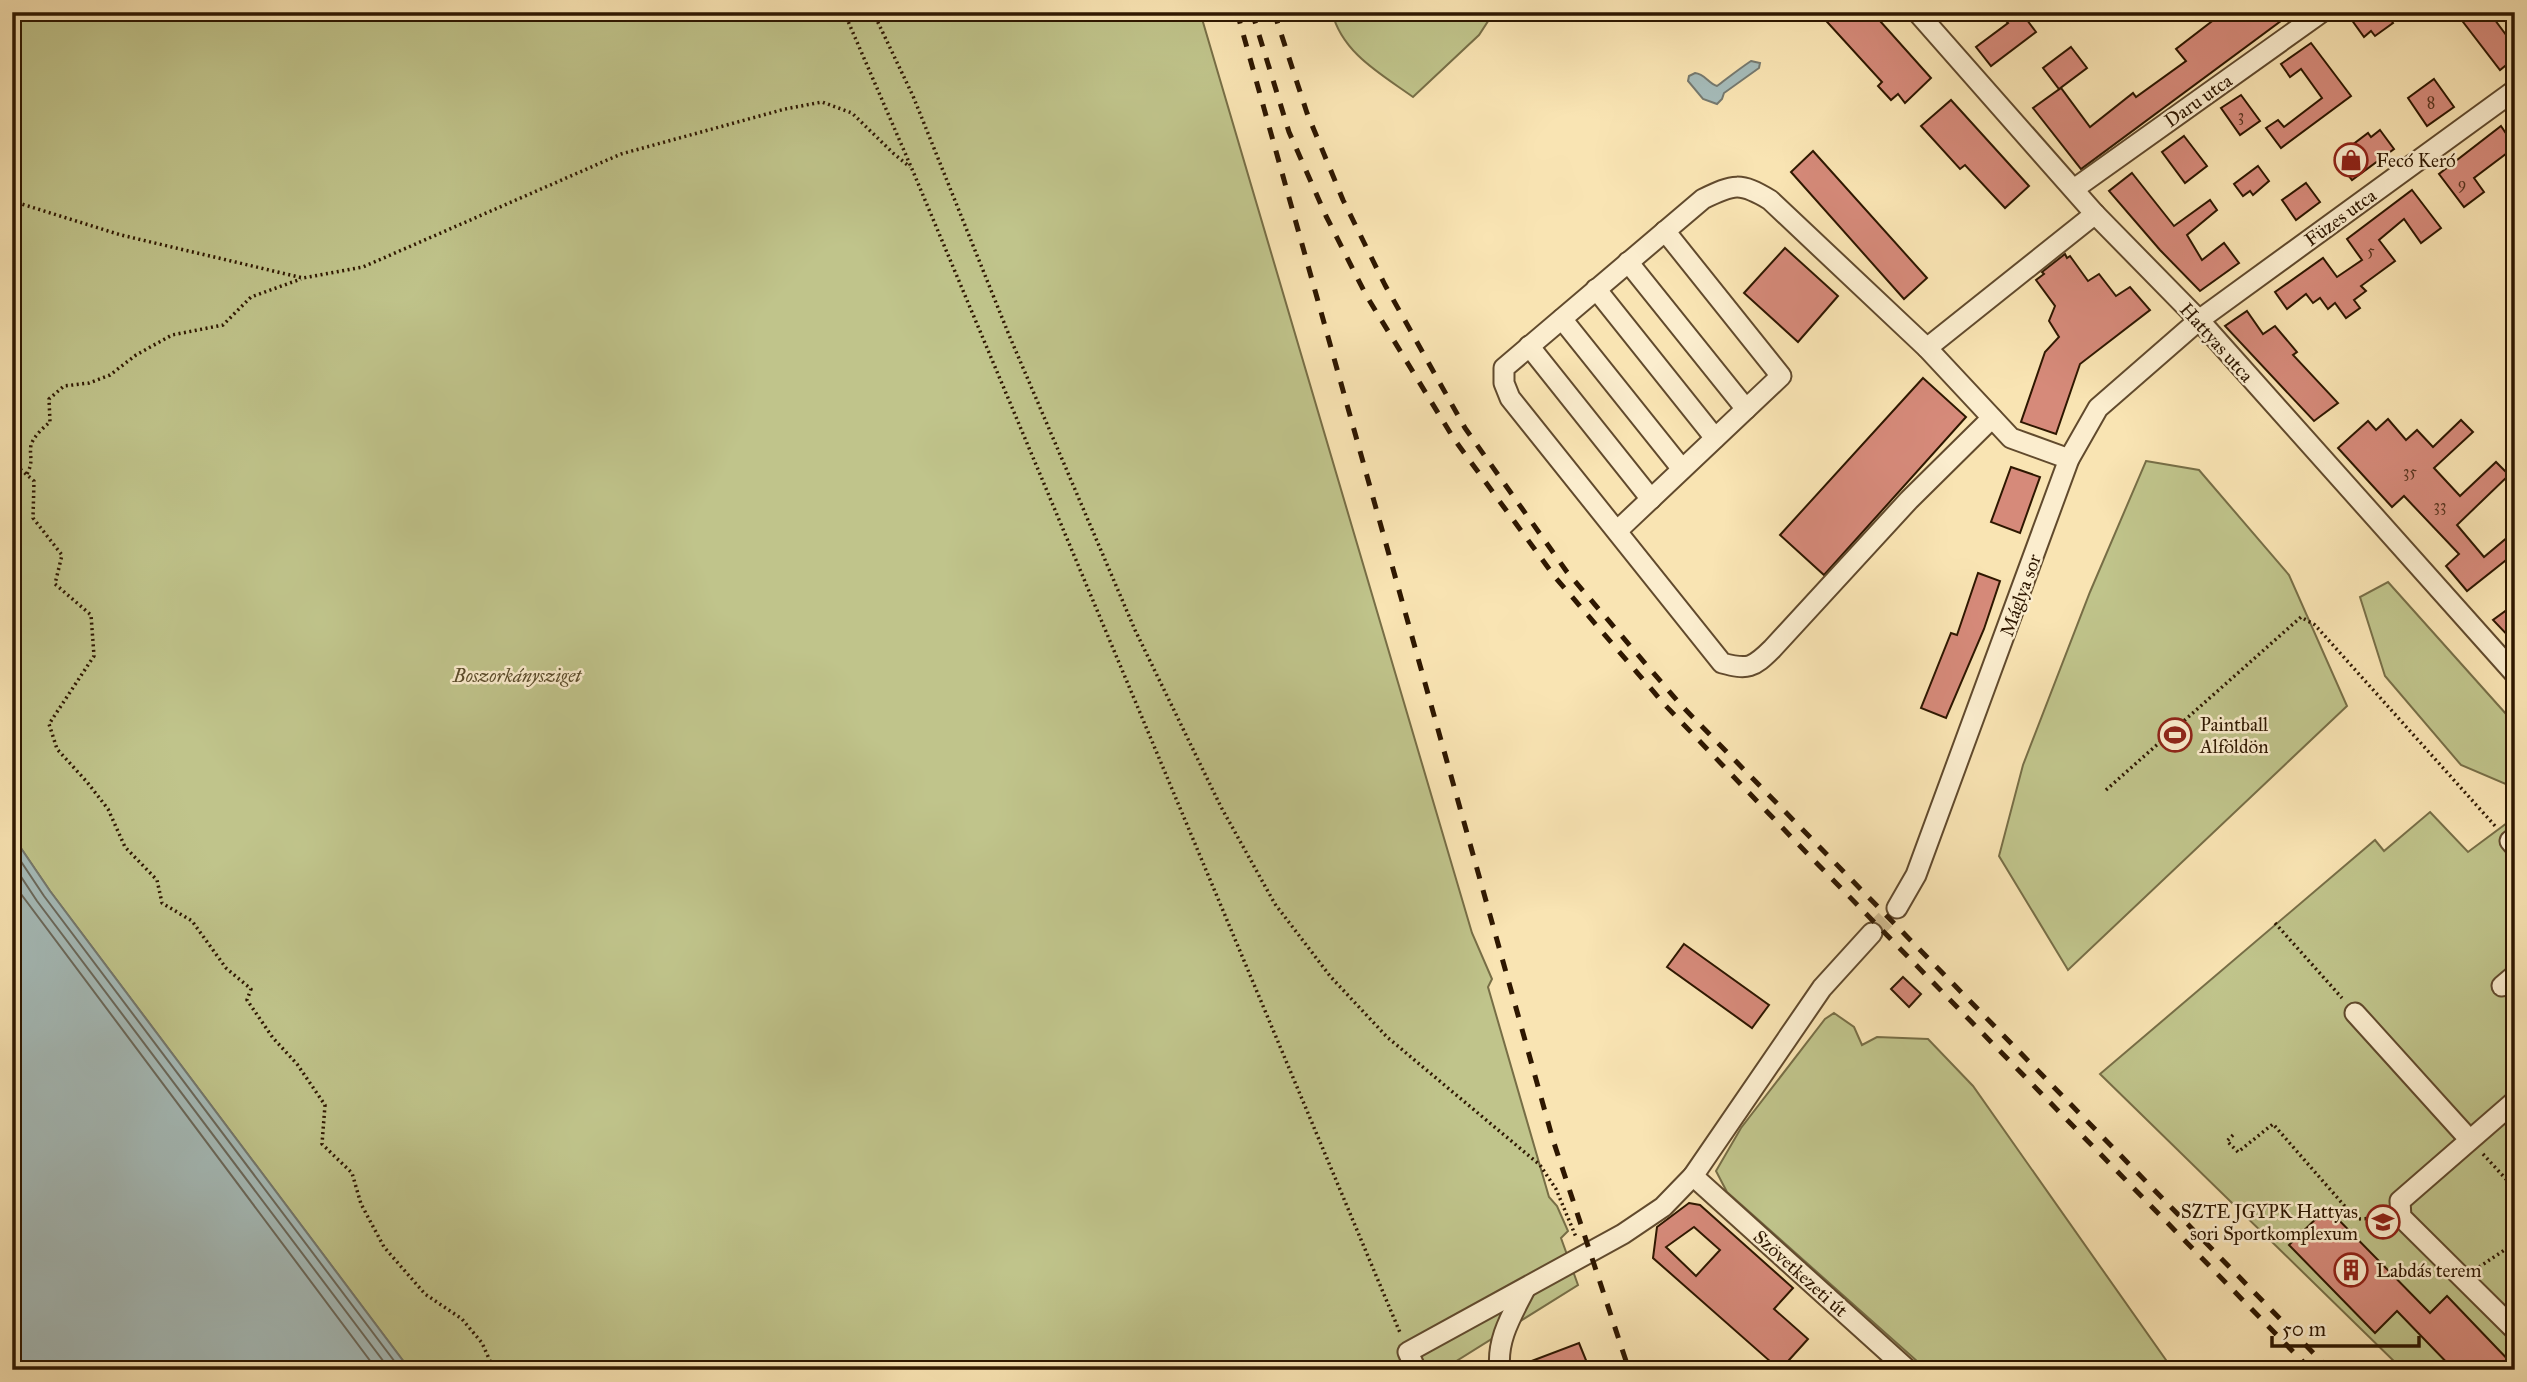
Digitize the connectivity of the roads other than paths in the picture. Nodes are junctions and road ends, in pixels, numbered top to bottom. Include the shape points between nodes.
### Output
1 (1917, 12) edge
2 (2322, 12) edge
3 (2515, 90) edge
4 (2074, 189) junction
5 (2095, 214) junction
6 (1665, 231) junction
7 (1628, 262) junction
8 (1596, 289) junction
9 (1562, 319) junction
10 (2199, 320) junction
11 (1529, 346) junction
12 (1927, 348) junction
13 (1746, 410) junction
14 (1993, 418) junction
15 (1715, 439) junction
16 (2069, 460) junction
17 (1682, 469) junction
18 (1651, 499) junction
19 (1617, 531) junction
20 (2515, 674) edge
21 (1897, 908) tunnel mouth
22 (1872, 933) tunnel mouth
23 (2355, 1013) road end
24 (2515, 1101) edge
25 (2469, 1139) junction
26 (1693, 1175) junction
27 (1525, 1289) junction
28 (2515, 1330) edge
29 (1412, 1361) edge
30 (1500, 1370) edge
31 (1908, 1370) edge

1 - 4 street, Hattyas utca
2 - 4 street, Daru utca
3 - 10 street, Füzes utca
4 - 5 street, Hattyas utca
5 - 10 street, Hattyas utca
5 - 12 street
6 - 7 street
6 - 12 street via 1703,199 1729,186 1752,189 1770,200
6 - 13 street via 1781,376
7 - 8 street
7 - 13 street
8 - 9 street
8 - 15 street
9 - 11 street
9 - 17 street
10 - 16 street, Máglya sor via 2098,408
10 - 20 street, Hattyas utca
11 - 18 street
11 - 19 street via 1504,368 1503,383 1510,398
12 - 14 street
13 - 15 street
14 - 16 street via 2011,438
14 - 19 street via 1909,500 1758,664 1741,668 1722,663
15 - 17 street
16 - 21 street, Máglya sor via 1916,875
17 - 18 street
18 - 19 street
22 - 26 street via 1822,988
23 - 25 street
24 - 25 street
25 - 28 street via 2400,1200 2401,1217
26 - 27 street via 1647,1219
26 - 31 street, Szövetkezeti út
27 - 29 street
27 - 30 street via 1506,1327 1498,1356

